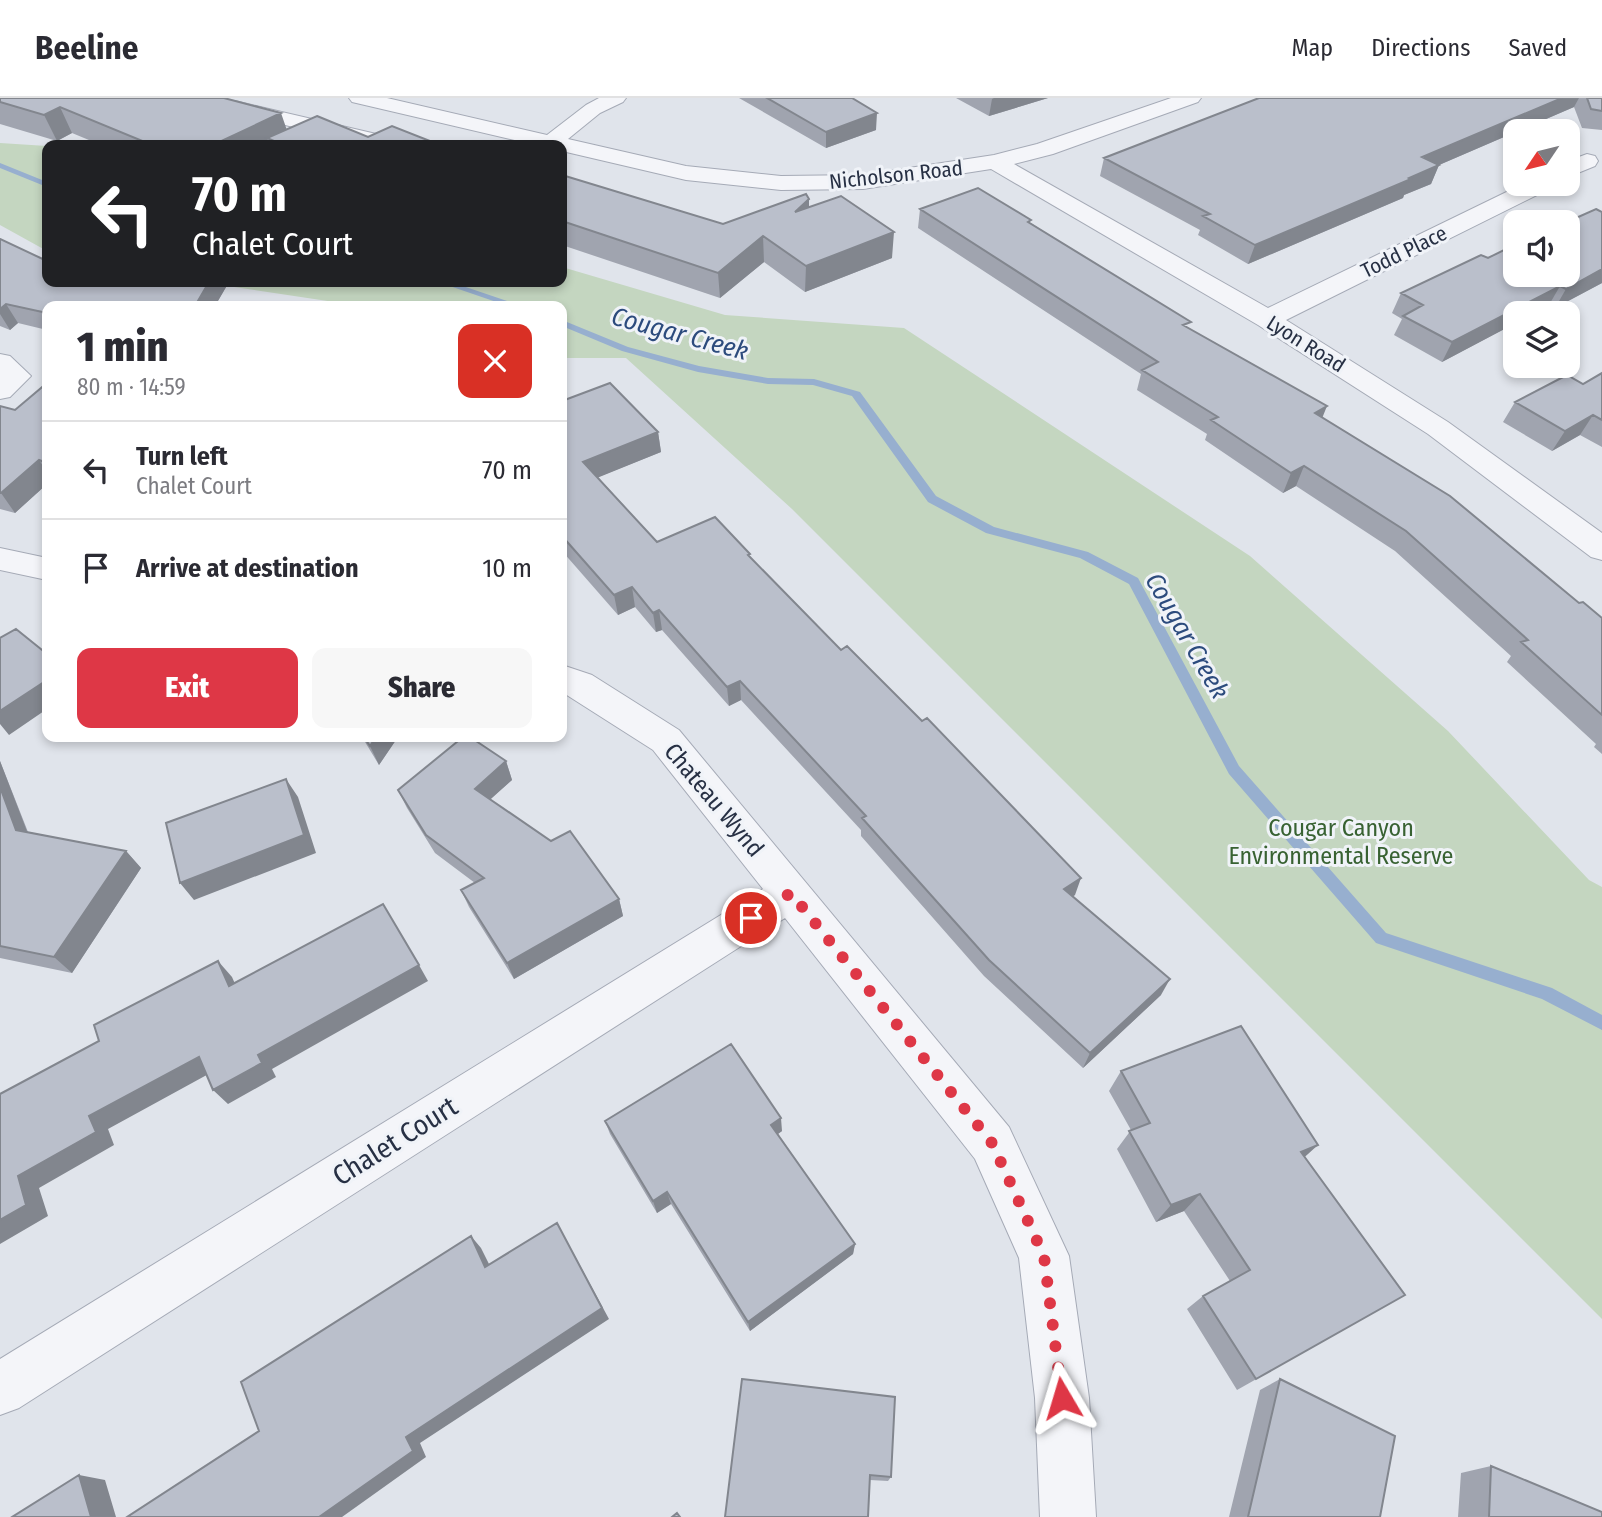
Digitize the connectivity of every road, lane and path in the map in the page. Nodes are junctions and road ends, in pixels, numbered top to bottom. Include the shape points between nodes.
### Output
1 (177, 98) edge
2 (359, 98) edge
3 (616, 98) edge
4 (1191, 98) edge
5 (244, 103) edge
6 (376, 140) edge
7 (533, 140) edge
8 (555, 140) edge
9 (567, 148) edge
10 (995, 162) junction
11 (1517, 196) edge
12 (1267, 319) junction
13 (1597, 540) edge
14 (0, 559) edge
15 (42, 568) edge
16 (567, 680) edge
17 (791, 893) junction
18 (0, 1389) edge
19 (1068, 1517) edge

1 - 5 street
2 - 7 street, Nicholson Road
3 - 8 street via 593,109
4 - 10 street, Nicholson Road
5 - 6 street
9 - 10 street, Nicholson Road via 686,173 781,183 863,182
10 - 12 street, Lyon Road
11 - 12 street, Todd Place
12 - 13 street, Lyon Road via 1438,428
14 - 15 street
16 - 17 street, Chateau Wynd via 666,740
17 - 18 street, Chalet Court
17 - 19 street, Chateau Wynd via 992,1143 1044,1256 1062,1398

